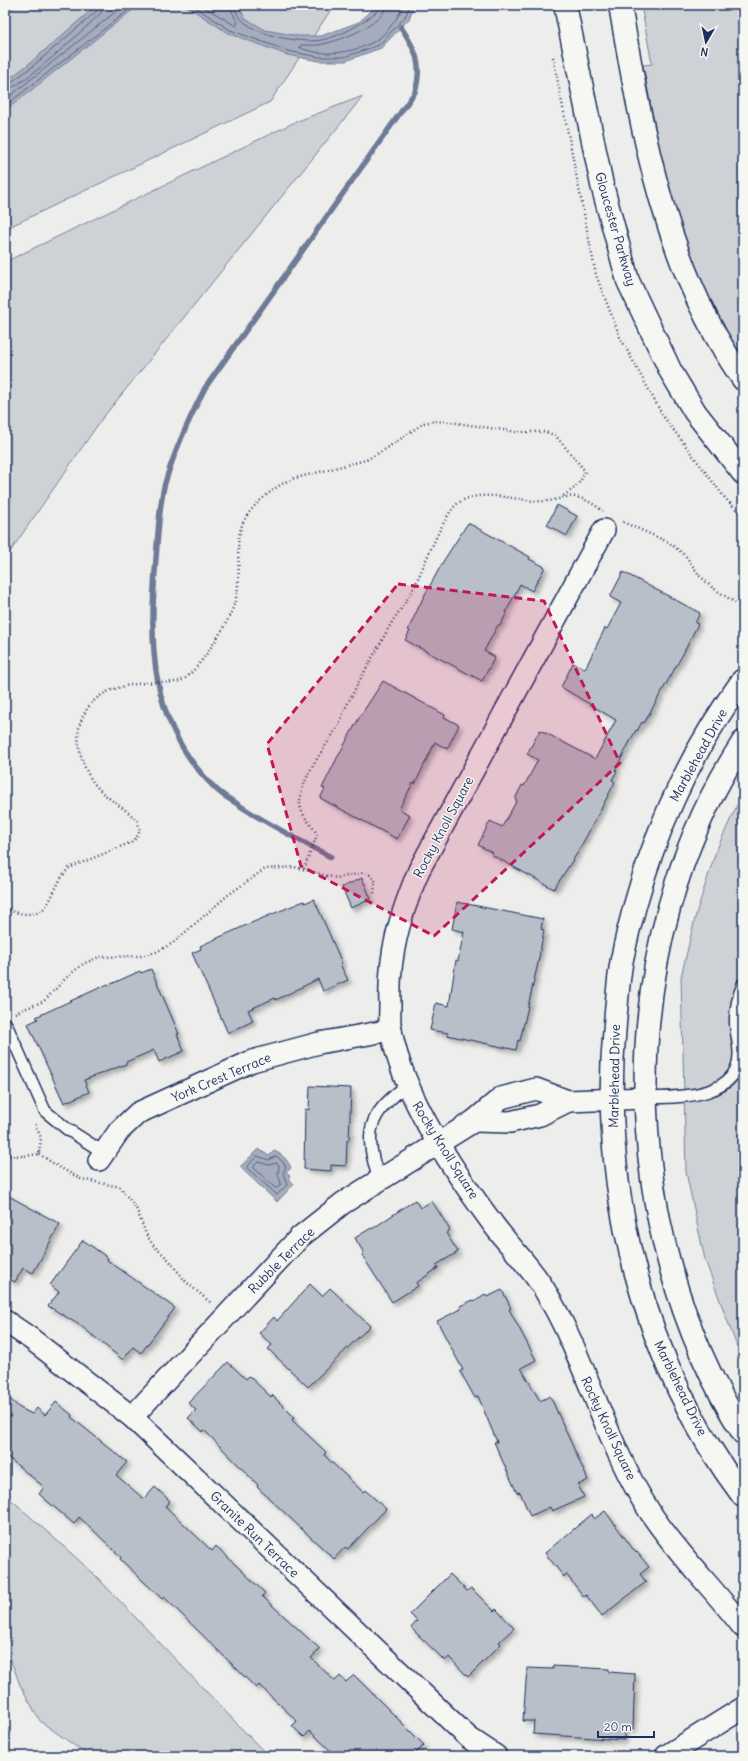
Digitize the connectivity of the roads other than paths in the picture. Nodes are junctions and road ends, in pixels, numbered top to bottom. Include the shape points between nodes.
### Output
1 (565, 5) edge
2 (620, 5) edge
3 (743, 379) edge
4 (743, 473) edge
5 (610, 521) road end
6 (743, 680) edge
7 (743, 742) edge
8 (743, 984) edge
9 (6, 1024) edge
10 (391, 1030) junction
11 (406, 1085) junction
12 (645, 1098) junction
13 (610, 1100) junction
14 (438, 1143) junction
15 (101, 1156) joint
16 (379, 1180) junction
17 (5, 1322) edge
18 (132, 1417) junction
19 (743, 1433) edge
20 (743, 1496) edge
21 (743, 1627) edge
22 (743, 1708) edge
23 (496, 1756) edge
24 (666, 1756) edge

1 - 4 street, Gloucester Parkway via 602,185 628,281 671,372 695,412
2 - 3 street via 654,174 668,222 706,319
5 - 10 street, Rocky Knoll Square via 419,870 398,926 391,960
6 - 13 street, Marblehead Drive via 707,734 682,778 644,873 622,961 612,1052
7 - 12 street via 713,793 693,839 665,925 651,1008
8 - 12 lane via 736,1009 738,1062 728,1079 707,1092 688,1096
9 - 15 lane via 45,1111
10 - 11 street, Rocky Knoll Square
10 - 15 street, York Crest Terrace via 319,1043 252,1061 138,1113 119,1131
11 - 14 street, Rocky Knoll Square
11 - 16 lane via 389,1099 372,1123 370,1146
12 - 13 street, Rubble Terrace
12 - 19 street via 652,1181 667,1257 692,1330
13 - 14 street, Rubble Terrace via 568,1101 536,1089 501,1098 474,1121
13 - 20 street, Marblehead Drive via 625,1228 645,1304 659,1344 688,1407 728,1476
14 - 16 street, Rubble Terrace
14 - 21 street, Rocky Knoll Square via 493,1224 543,1287 559,1316 629,1474 651,1513
16 - 18 street, Rubble Terrace via 343,1203 300,1237
17 - 18 street, Granite Run Terrace via 30,1338
18 - 23 street, Granite Run Terrace via 469,1738
22 - 24 street

